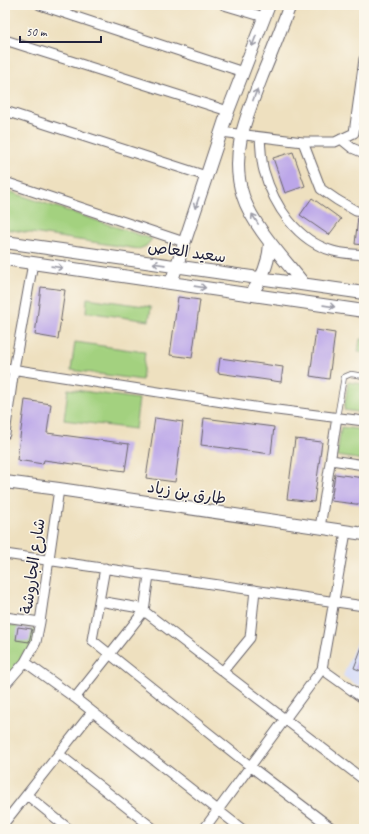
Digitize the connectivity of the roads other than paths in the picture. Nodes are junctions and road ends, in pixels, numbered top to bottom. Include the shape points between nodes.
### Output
1 (40, 5) edge
2 (224, 5) edge
3 (269, 5) edge
4 (290, 5) edge
5 (264, 18) junction
6 (5, 40) edge
7 (364, 59) edge
8 (243, 72) junction
9 (5, 111) edge
10 (228, 111) junction
11 (221, 132) junction
12 (240, 135) junction
13 (260, 138) junction
14 (342, 139) junction
15 (303, 142) junction
16 (364, 153) edge
17 (206, 176) junction
18 (5, 182) edge
19 (364, 212) edge
20 (5, 242) edge
21 (184, 242) junction
22 (270, 243) junction
23 (364, 255) edge
24 (5, 259) edge
25 (33, 263) junction
26 (176, 266) junction
27 (262, 278) junction
28 (171, 283) junction
29 (303, 283) junction
30 (364, 293) edge
31 (251, 294) junction
32 (364, 311) edge
33 (9, 369) edge
34 (364, 376) edge
35 (337, 417) junction
36 (364, 421) edge
37 (5, 434) edge
38 (331, 460) junction
39 (364, 465) edge
40 (5, 482) edge
41 (59, 489) junction
42 (320, 528) junction
43 (346, 532) junction
44 (364, 534) edge
45 (5, 554) edge
46 (48, 560) junction
47 (105, 568) junction
48 (149, 575) junction
49 (255, 590) junction
50 (99, 601) junction
51 (334, 602) junction
52 (364, 606) edge
53 (144, 611) junction
54 (5, 617) edge
55 (40, 622) junction
56 (110, 654) junction
57 (25, 662) junction
58 (322, 669) junction
59 (223, 672) junction
60 (5, 685) edge
61 (75, 698) junction
62 (364, 699) edge
63 (92, 712) junction
64 (285, 719) junction
65 (59, 754) junction
66 (250, 766) junction
67 (364, 780) edge
68 (27, 795) junction
69 (218, 810) junction
70 (8, 812) edge
71 (5, 822) edge
72 (69, 829) edge
73 (154, 829) edge
74 (204, 829) edge
75 (242, 829) edge
76 (333, 829) edge

1 - 8 street
2 - 5 street
3 - 5 main road
12 -> 4 main road
5 -> 8 main road
6 - 10 street
7 - 14 street via 354,133
8 - 10 main road
9 - 17 street
10 - 11 main road
11 - 12 street
11 - 17 main road
12 - 13 street
22 -> 12 main road via 243,197 238,178 237,158
13 - 15 street
13 - 23 street via 264,170 271,190 281,211 297,230 314,244 334,252
14 - 15 street via 335,142
14 - 16 street via 352,148
15 - 19 street via 320,189 356,211
17 -> 21 main road
18 - 21 street
26 -> 20 main road, سعيد العاص
21 - 26 main road
22 - 27 main road via 269,257
22 - 29 main road
24 - 25 main road
25 -> 28 main road
25 - 33 street
26 - 27 main road, سعيد العاص
26 - 28 main road
27 - 29 main road, سعيد العاص
27 - 31 main road
28 -> 31 main road
29 - 30 main road, سعيد العاص
31 -> 32 main road
33 - 35 street via 261,408
33 - 37 street
34 - 35 lane via 351,374 344,377
35 - 36 street
35 - 38 street
38 - 39 street
38 - 42 street
40 - 41 main road, طارق بن زياد
41 - 42 main road, طارق بن زياد
41 - 46 street, شارع الجاروشة
42 - 43 main road, طارق بن زياد
43 - 44 main road, طارق بن زياد
43 - 51 street
45 - 46 street
46 - 47 street
46 - 55 street, شارع الجاروشة
47 - 48 street
47 - 50 street
48 - 49 street
48 - 53 street
49 - 51 street
49 - 59 street via 250,638
50 - 53 street via 140,608
50 - 56 street via 92,640
51 - 52 street
51 - 58 street
53 - 56 street
53 - 59 street
54 - 55 street
55 - 57 street, شارع الجاروشة via 36,642
56 - 61 street
56 - 66 street
57 - 60 street, شارع الجاروشة
57 - 61 street
58 - 62 street
58 - 64 street
59 - 64 street
61 - 63 street
63 - 65 street
63 - 69 street
64 - 66 street
64 - 67 street
65 - 68 street
65 - 73 street
66 - 69 street
66 - 76 street
68 - 70 street
68 - 72 street
69 - 74 street
69 - 75 street
70 - 71 street

